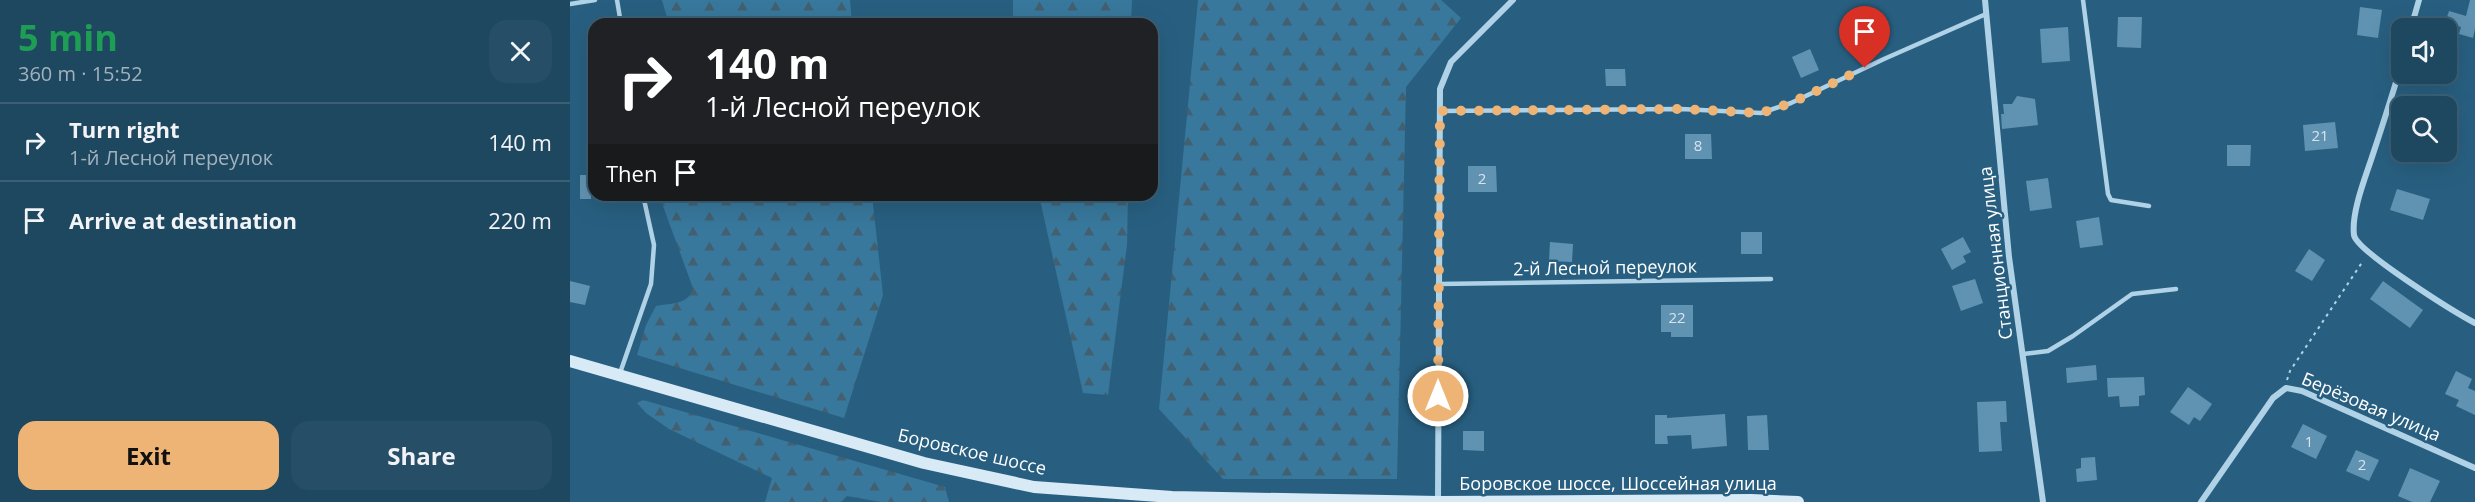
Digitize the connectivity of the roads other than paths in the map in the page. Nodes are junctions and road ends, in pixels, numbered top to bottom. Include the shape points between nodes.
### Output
1 (595, 0) edge
2 (617, 0) edge
3 (1513, 0) edge
4 (1985, 0) edge
5 (2083, 0) edge
6 (2419, 0) edge
7 (570, 4) edge
8 (1986, 14) junction
9 (620, 18) edge
10 (2414, 18) edge
11 (2395, 84) edge
12 (1440, 111) junction
13 (645, 201) edge
14 (2149, 206) dead end
15 (1771, 279) dead end
16 (1438, 284) junction
17 (2176, 289) dead end
18 (2475, 323) edge
19 (2023, 354) junction
20 (570, 361) edge
21 (617, 375) junction
22 (2475, 468) edge
23 (1438, 502) edge
24 (1798, 502) edge
25 (2043, 502) edge
26 (2201, 502) edge

1 - 7 lane
2 - 9 lane
3 - 12 street via 1451,62 1440,89
4 - 8 street, Станционная улица
5 - 14 lane via 2108,194 2111,200
6 - 10 street
8 - 12 lane via 1761,113
8 - 19 street, Станционная улица
11 - 18 street via 2359,196 2354,235 2369,253 2442,306
12 - 16 street
13 - 21 lane via 654,245 651,284
15 - 16 lane, 2-й Лесной переулок
16 - 23 street
17 - 19 lane via 2132,294 2048,351
19 - 25 street, Станционная улица
20 - 21 main road, Боровское шоссе
21 - 23 main road, Боровское шоссе via 924,463 1034,487 1172,496
22 - 26 street, Берёзовая улица via 2302,391 2286,388 2273,398
23 - 24 main road, Боровское шоссе, Шоссейная улица

